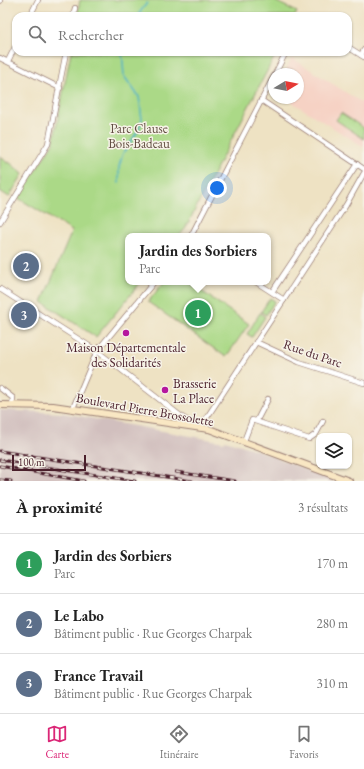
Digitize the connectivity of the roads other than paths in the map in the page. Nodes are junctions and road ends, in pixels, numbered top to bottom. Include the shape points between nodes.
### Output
1 (38, 0) edge
2 (75, 8) dead end
3 (32, 12) edge
4 (74, 12) edge
5 (352, 49) edge
6 (364, 50) edge
7 (12, 54) edge
8 (65, 56) edge
9 (284, 56) edge
10 (362, 56) edge
11 (0, 58) edge
12 (8, 62) junction
13 (278, 68) edge
14 (60, 88) junction
15 (268, 88) edge
16 (261, 100) junction
17 (357, 164) junction
18 (364, 169) edge
19 (364, 173) edge
20 (0, 222) edge
21 (193, 233) edge
22 (151, 285) edge
23 (261, 285) edge
24 (0, 289) edge
25 (272, 292) junction
26 (284, 300) junction
27 (256, 342) junction
28 (97, 350) junction
29 (364, 383) edge
30 (0, 388) edge
31 (268, 400) dead end
32 (0, 405) edge
33 (12, 406) junction
34 (73, 408) junction
35 (257, 420) junction
36 (323, 421) dead end
37 (200, 428) junction
38 (244, 441) junction
39 (349, 481) edge

1 - 3 street
2 - 4 street
5 - 10 street
6 - 10 street
7 - 12 street
8 - 14 street
9 - 13 street
11 - 12 street
12 - 14 street
14 - 20 street via 48,144
15 - 16 street
16 - 17 street
16 - 21 street
17 - 18 street
17 - 25 street
19 - 26 street
22 - 28 street
23 - 25 street
24 - 28 street
25 - 26 street
26 - 27 street
27 - 29 street, Rue du Parc via 299,362
27 - 37 street
28 - 34 street
28 - 37 street via 182,417
30 - 33 street via 12,398
31 - 35 street
32 - 33 main road, Boulevard Pierre Brossolette
33 - 34 main road, Boulevard Pierre Brossolette
34 - 37 main road, Boulevard Pierre Brossolette
35 - 36 street via 309,439 316,434
35 - 38 street via 251,421
37 - 38 main road, Boulevard Pierre Brossolette
38 - 39 main road, Boulevard Pierre Brossolette

